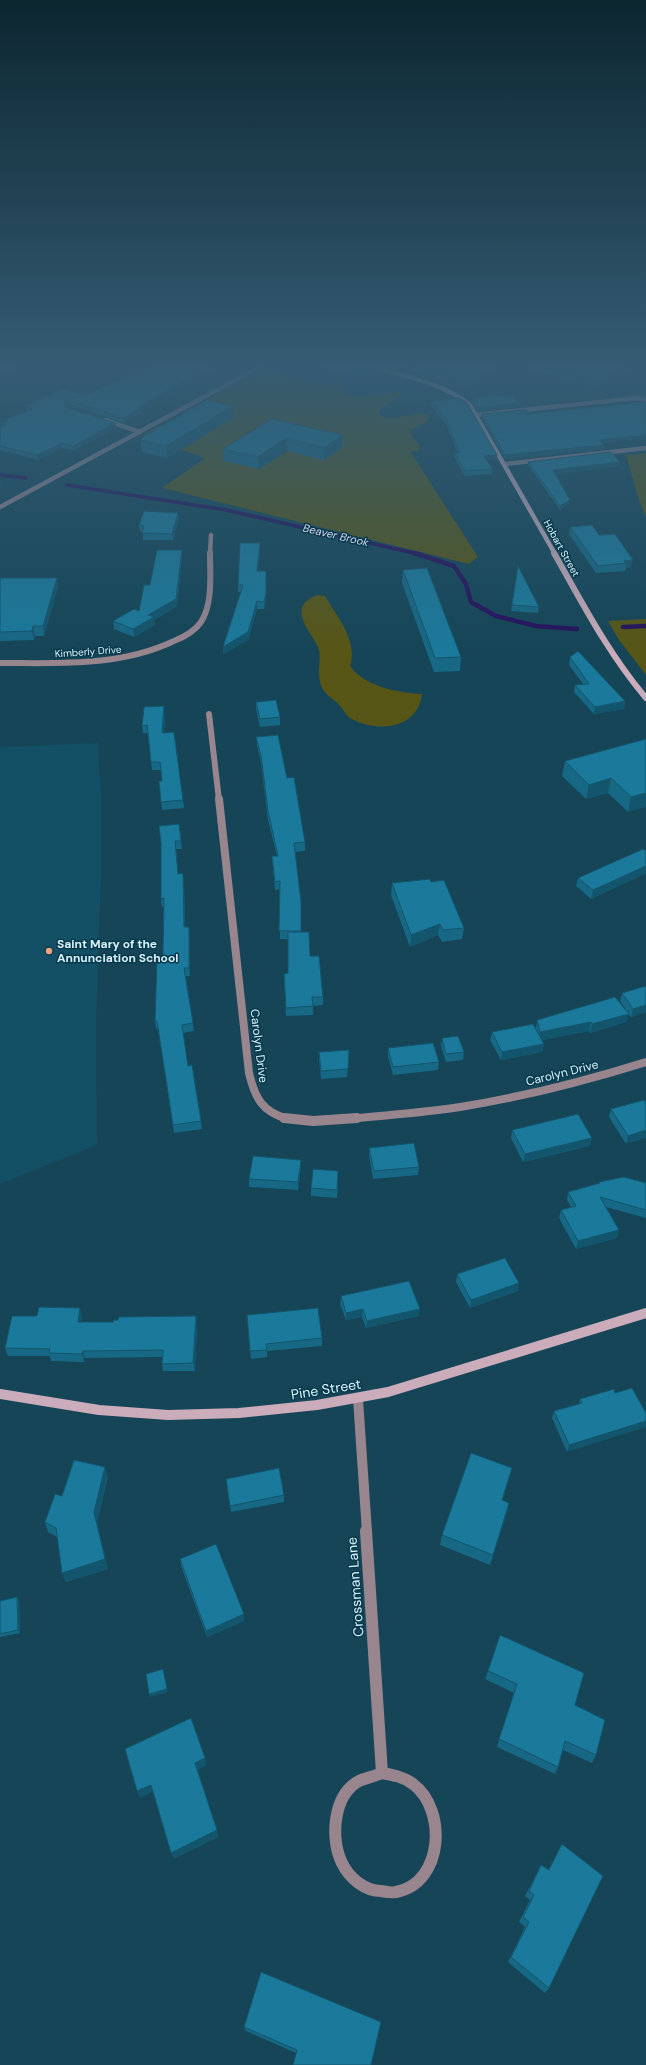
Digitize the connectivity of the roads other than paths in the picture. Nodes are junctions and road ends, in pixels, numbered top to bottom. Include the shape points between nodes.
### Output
1 (89, 459) edge
2 (502, 459) edge
3 (546, 459) edge
4 (505, 464) junction
5 (0, 507) edge
6 (210, 535) dead end
7 (0, 663) edge
8 (646, 698) edge
9 (209, 714) dead end
10 (646, 1062) edge
11 (646, 1313) edge
12 (0, 1394) edge
13 (358, 1399) junction
14 (382, 1773) junction

1 - 5 street
2 - 4 main road, Hobart Street
3 - 4 street
4 - 8 main road, Hobart Street via 601,637
6 - 7 street, Kimberly Drive via 208,598 202,621 188,634 171,644 119,659
9 - 10 street, Carolyn Drive via 249,1073 252,1091 266,1110 279,1117 305,1122 472,1105 551,1089
11 - 13 main road, Pine Street via 416,1384
12 - 13 main road, Pine Street via 99,1410 175,1415 270,1411
13 - 14 street, Crossman Lane
14 - 14 street via 406,1780 417,1788 426,1798 436,1826 434,1855 428,1868 409,1888 382,1893 369,1890 347,1872 340,1859 333,1830 340,1801 348,1790 358,1781

